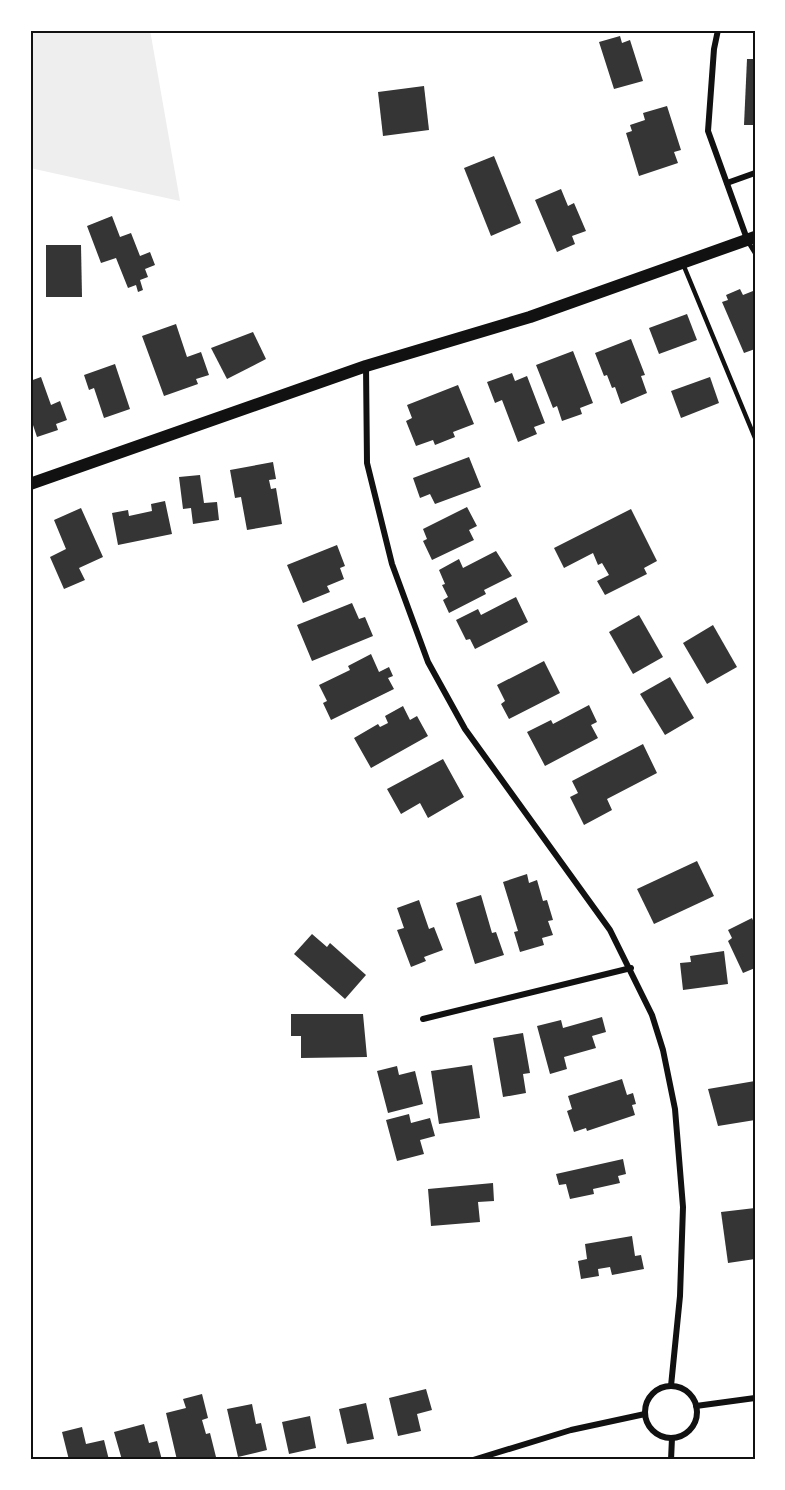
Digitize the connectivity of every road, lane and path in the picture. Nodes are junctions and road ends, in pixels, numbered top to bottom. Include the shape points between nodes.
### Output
1 (718, 30) edge
2 (755, 173) edge
3 (727, 183) junction
4 (751, 238) edge
5 (755, 253) edge
6 (682, 261) junction
7 (366, 366) junction
8 (755, 438) edge
9 (30, 483) edge
10 (630, 968) junction
11 (423, 1019) dead end
12 (671, 1386) junction
13 (755, 1398) edge
14 (696, 1406) junction
15 (645, 1414) junction
16 (672, 1438) junction
17 (473, 1460) edge
18 (671, 1460) edge

1 - 3 street via 708,131
2 - 3 street
3 - 4 street
4 - 5 lane
4 - 6 main road
6 - 7 main road via 530,317
6 - 8 lane
7 - 9 main road
7 - 10 street via 367,463 392,564 428,662 465,729 552,847
10 - 11 street
10 - 12 street via 652,1015 675,1109 683,1206
12 - 14 street via 687,1391
12 - 15 street via 655,1391 645,1405
13 - 14 street
14 - 16 street via 692,1428
15 - 16 street via 656,1434
15 - 17 street via 571,1430
16 - 18 street

